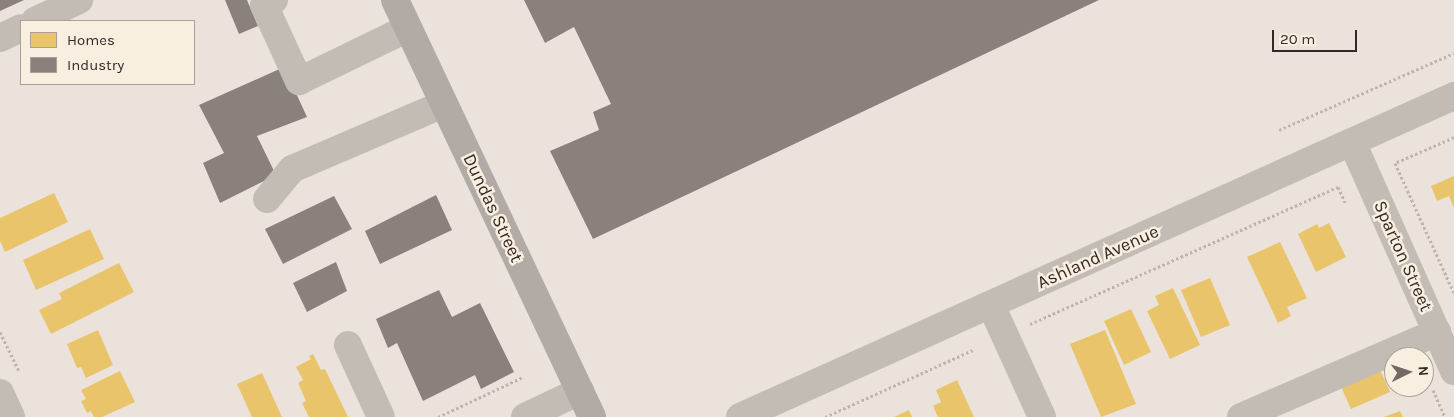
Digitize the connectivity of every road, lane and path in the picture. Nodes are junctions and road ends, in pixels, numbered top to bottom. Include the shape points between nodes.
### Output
1 (79, 0) edge
2 (274, 0) edge
3 (394, 0) edge
4 (37, 20) edge
5 (20, 28) edge
6 (408, 28) junction
7 (0, 38) edge
8 (1454, 53) edge
9 (1454, 96) edge
10 (444, 104) junction
11 (1279, 130) dead end
12 (1454, 137) edge
13 (1352, 142) junction
14 (266, 199) dead end
15 (1346, 204) dead end
16 (1454, 293) edge
17 (991, 305) junction
18 (1023, 327) dead end
19 (1437, 332) junction
20 (348, 345) dead end
21 (973, 350) dead end
22 (1454, 371) edge
23 (523, 376) dead end
24 (580, 391) junction
25 (0, 393) edge
26 (1434, 394) edge
27 (752, 415) edge
28 (11, 417) edge
29 (381, 417) edge
30 (438, 417) edge
31 (525, 417) edge
32 (592, 417) edge
33 (825, 417) edge
34 (1042, 417) edge
35 (1241, 417) edge
36 (1445, 417) edge

1 - 4 street
2 - 6 street via 264,4 299,81
3 - 6 main road, Dundas Street
5 - 7 street
6 - 10 main road, Dundas Street
8 - 11 path
9 - 13 street, Ashland Avenue
10 - 14 street via 292,169
10 - 24 main road, Dundas Street
12 - 16 path via 1395,164
13 - 17 street, Ashland Avenue
13 - 19 street, Sparton Street
15 - 18 path via 1338,187
17 - 27 street, Ashland Avenue
17 - 34 street
19 - 22 street, Sparton Street
19 - 35 street
20 - 29 street
21 - 33 path
23 - 30 path
24 - 31 street
24 - 32 main road, Dundas Street
25 - 28 street
26 - 36 path

